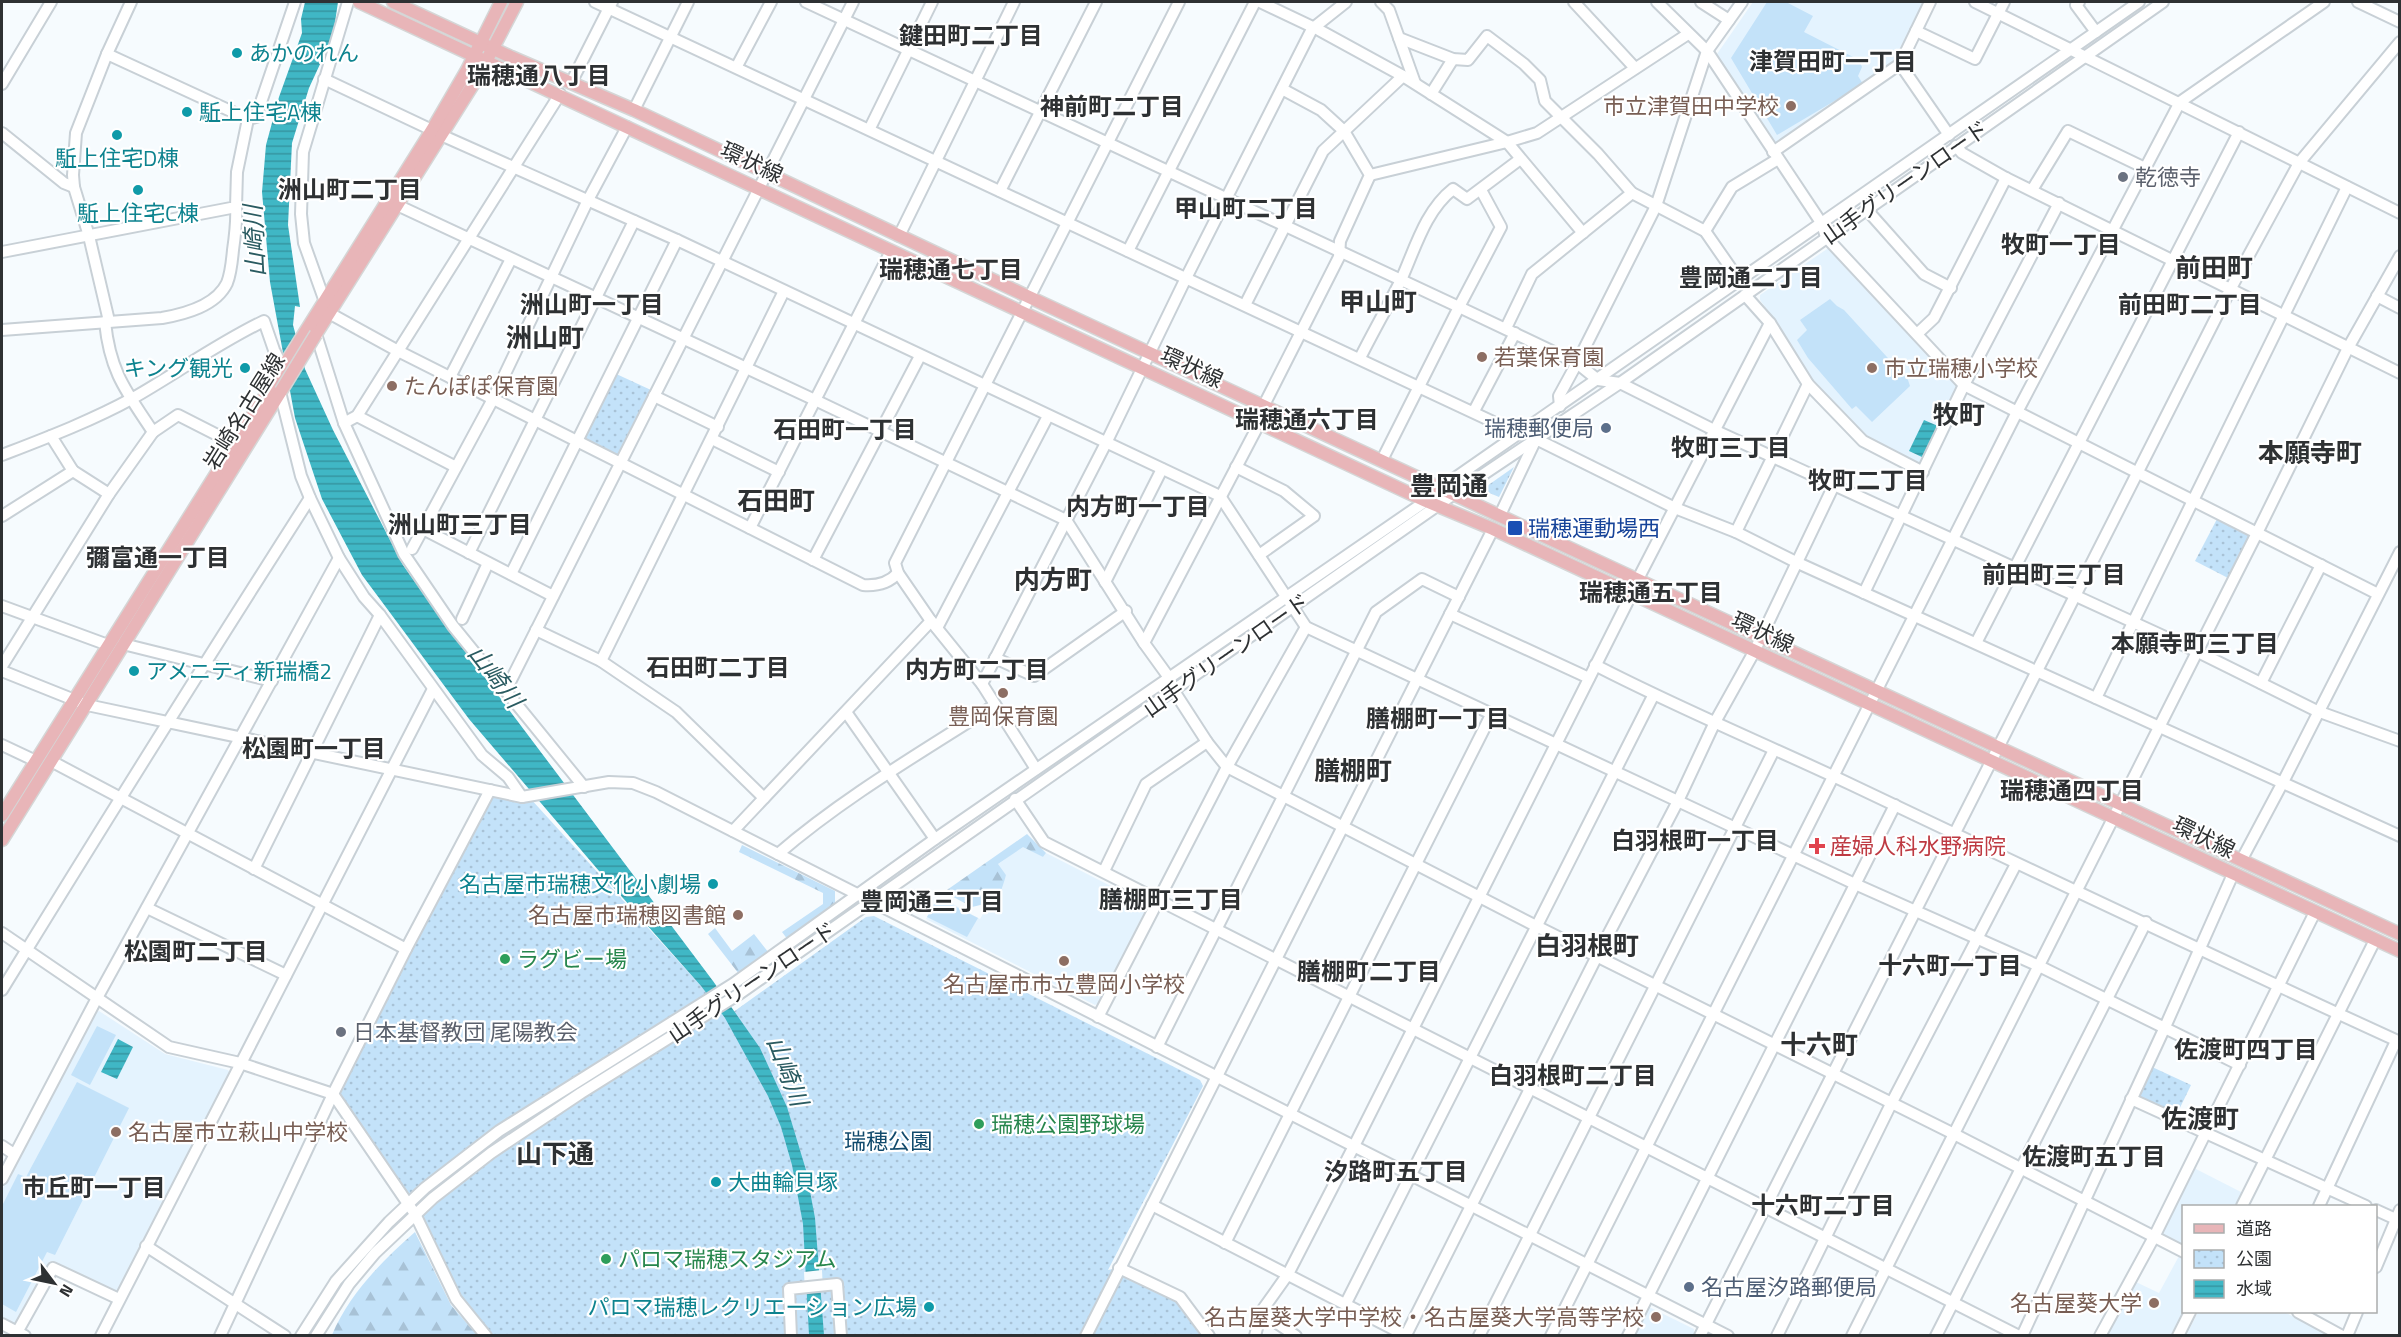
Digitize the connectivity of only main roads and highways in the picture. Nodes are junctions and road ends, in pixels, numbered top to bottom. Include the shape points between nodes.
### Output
1 (359, 2) edge
2 (393, 2) edge
3 (501, 2) edge
4 (517, 2) edge
5 (480, 43) junction
6 (492, 48) junction
7 (474, 55) junction
8 (486, 61) junction
9 (437, 132) junction
10 (2, 815) edge
11 (2, 840) edge
12 (2400, 934) edge
13 (2400, 951) edge

1 - 7 main road, 環状線
2 - 5 main road, 環状線
3 - 5 main road, 岩崎名古屋線
4 - 6 main road, 岩崎名古屋線
5 - 6 main road, 環状線
5 - 7 main road, 岩崎名古屋線
6 - 8 main road, 岩崎名古屋線
6 - 12 main road, 環状線 via 634,110
7 - 8 main road, 環状線
7 - 9 main road, 岩崎名古屋線
8 - 9 main road, 岩崎名古屋線
8 - 13 main road, 環状線
9 - 10 main road, 岩崎名古屋線 via 324,299
9 - 11 main road, 岩崎名古屋線, bridge via 397,205

